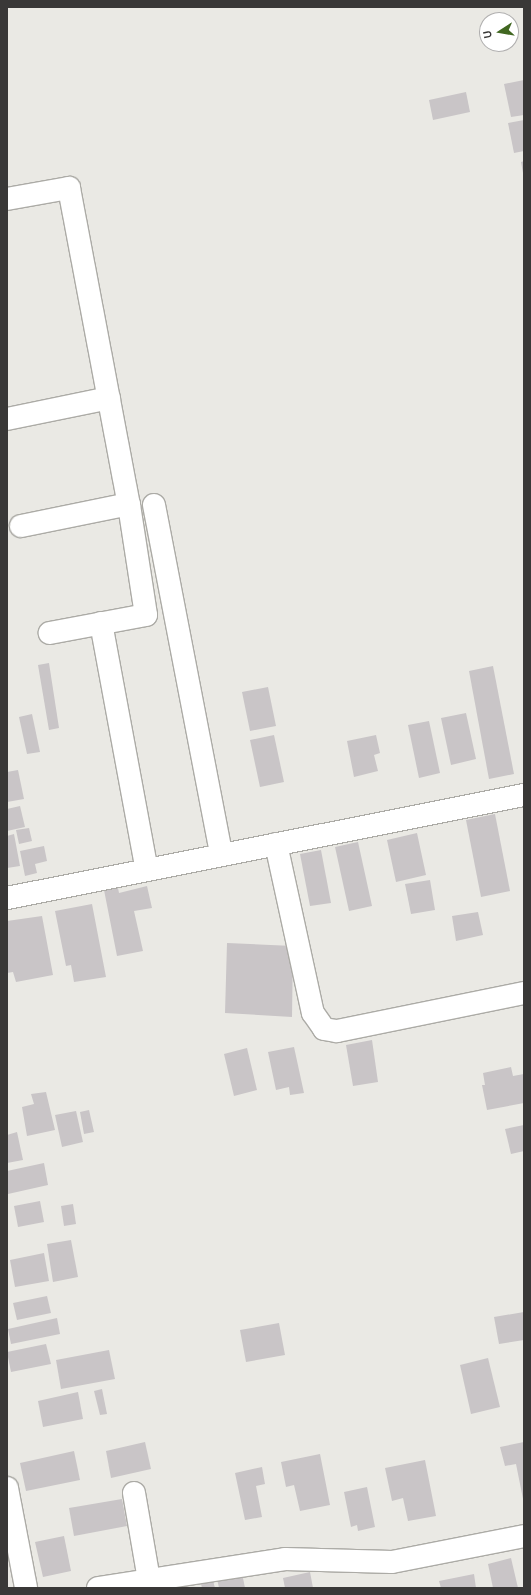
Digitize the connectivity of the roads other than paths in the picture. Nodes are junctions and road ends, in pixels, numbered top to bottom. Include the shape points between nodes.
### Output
1 (7, 199) edge
2 (109, 398) junction
3 (7, 419) edge
4 (129, 504) junction
5 (154, 505) dead end
6 (21, 526) dead end
7 (100, 623) junction
8 (50, 633) dead end
9 (524, 795) edge
10 (276, 844) junction
11 (221, 854) junction
12 (146, 870) junction
13 (7, 898) edge
14 (524, 993) edge
15 (7, 1488) edge
16 (134, 1493) dead end
17 (524, 1536) edge
18 (19, 1580) edge
19 (149, 1580) junction
20 (98, 1588) edge

1 - 2 street via 69,188
2 - 3 street
2 - 4 street
4 - 6 street
4 - 7 street via 146,615
5 - 11 street
7 - 8 street
7 - 12 street
9 - 10 street
10 - 11 street
10 - 14 street via 313,1013 324,1029 337,1031
11 - 12 street
12 - 13 street
15 - 18 street
16 - 19 street
17 - 19 street via 392,1562 285,1559
19 - 20 street

